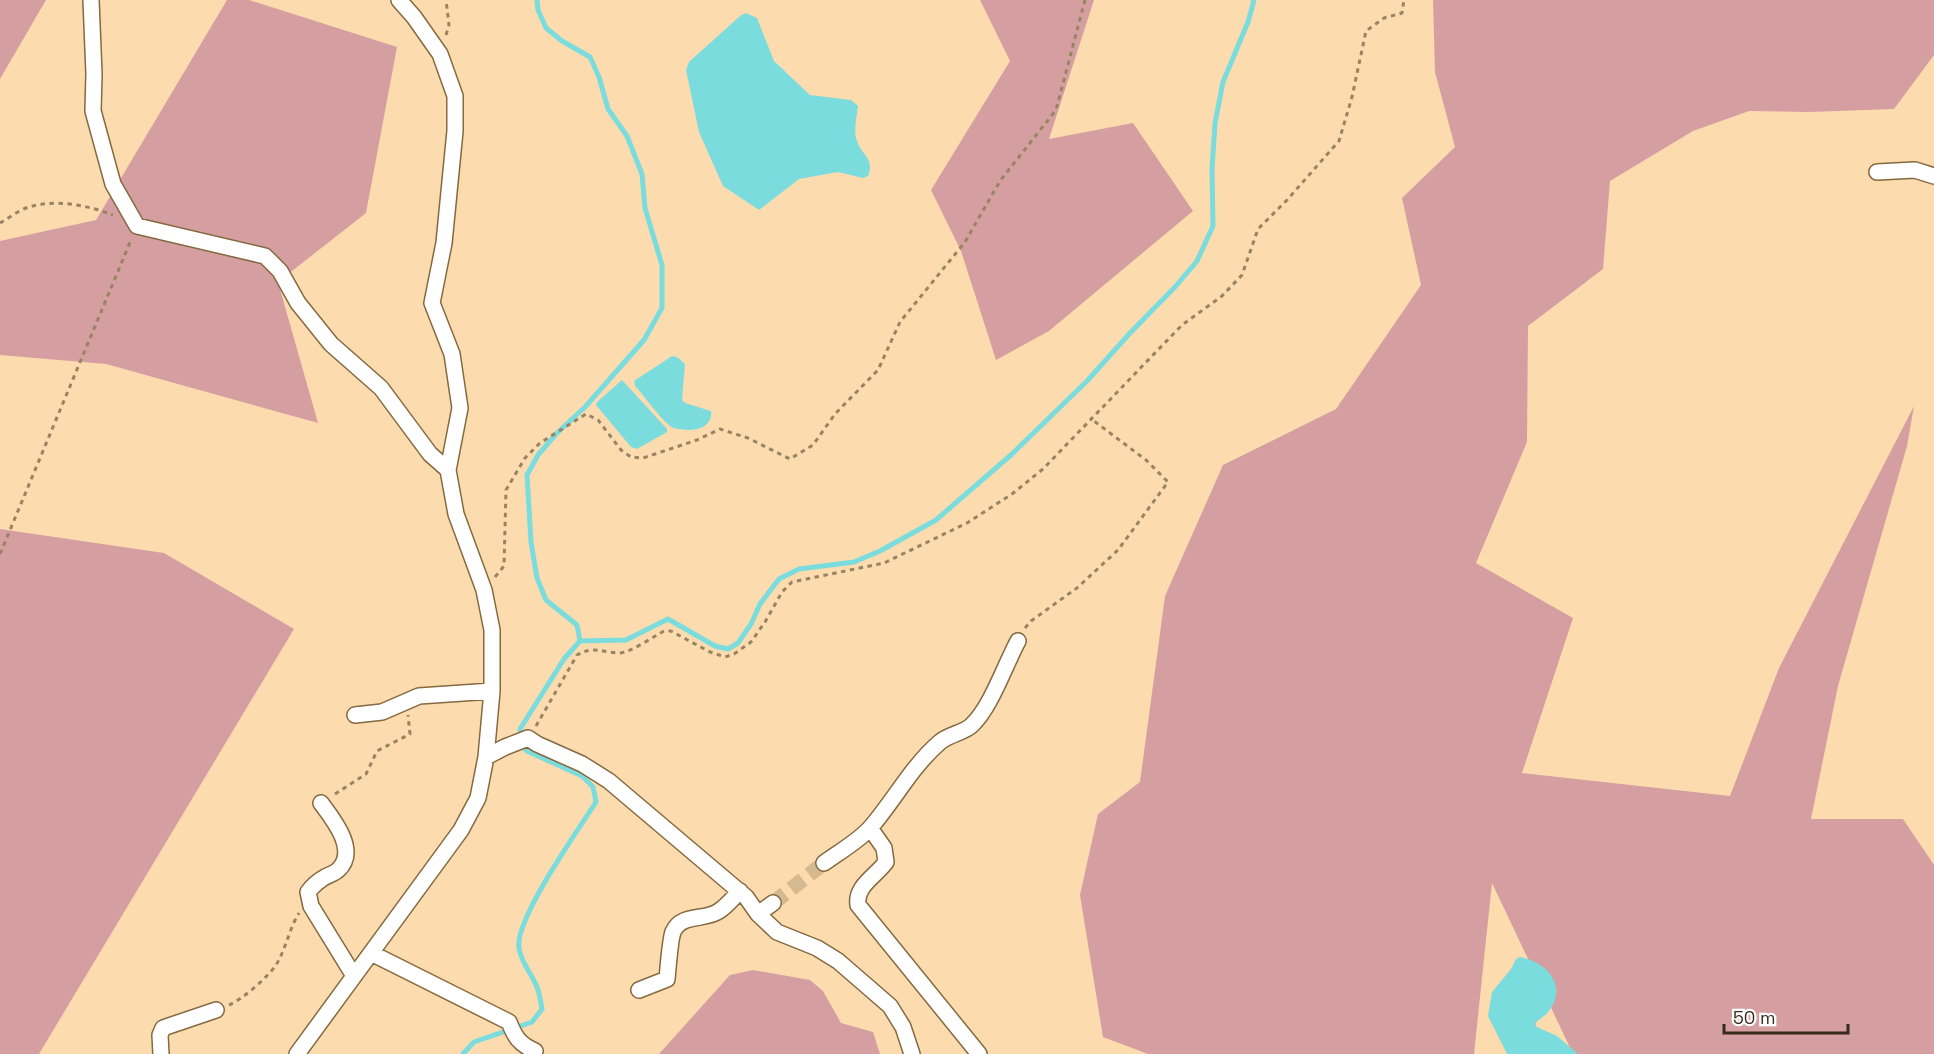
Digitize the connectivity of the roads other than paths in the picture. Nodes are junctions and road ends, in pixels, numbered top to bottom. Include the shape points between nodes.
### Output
1 (91, 0) edge
2 (399, 0) edge
3 (1878, 172) dead end
4 (1934, 176) edge
5 (448, 470) junction
6 (1018, 641) road end
7 (492, 691) junction
8 (354, 715) dead end
9 (486, 757) junction
10 (321, 803) road end
11 (870, 828) junction
12 (824, 863) tunnel mouth
13 (740, 891) junction
14 (773, 903) tunnel mouth
15 (758, 914) junction
16 (371, 953) junction
17 (354, 976) junction
18 (639, 990) dead end
19 (216, 1010) road end
20 (535, 1051) dead end
21 (161, 1054) edge
22 (297, 1054) edge
23 (912, 1054) edge
24 (979, 1054) edge

1 - 5 street via 93,111 113,184 137,226 265,256 331,344 381,388 430,454
2 - 5 street via 440,54 455,96 444,243 432,303 452,354 460,408
3 - 4 street via 1915,170
5 - 7 street via 456,514 484,590 492,630
6 - 11 street via 992,696 972,726 942,740 922,760
7 - 8 street via 418,696 382,712
7 - 9 street
9 - 13 street via 528,738 582,764 609,781
9 - 16 street via 478,798 461,830
10 - 17 street via 337,826 346,856 339,869 308,892 311,906
11 - 12 street
11 - 24 street via 884,848 886,862 861,887 856,897 858,905
13 - 15 street
13 - 18 street via 718,912 683,921 673,931 667,980
14 - 15 street
15 - 23 street via 777,933 817,948 838,961 890,1006 903,1027
16 - 17 street
16 - 20 street via 509,1022 516,1039
17 - 22 street
19 - 21 street via 163,1028

